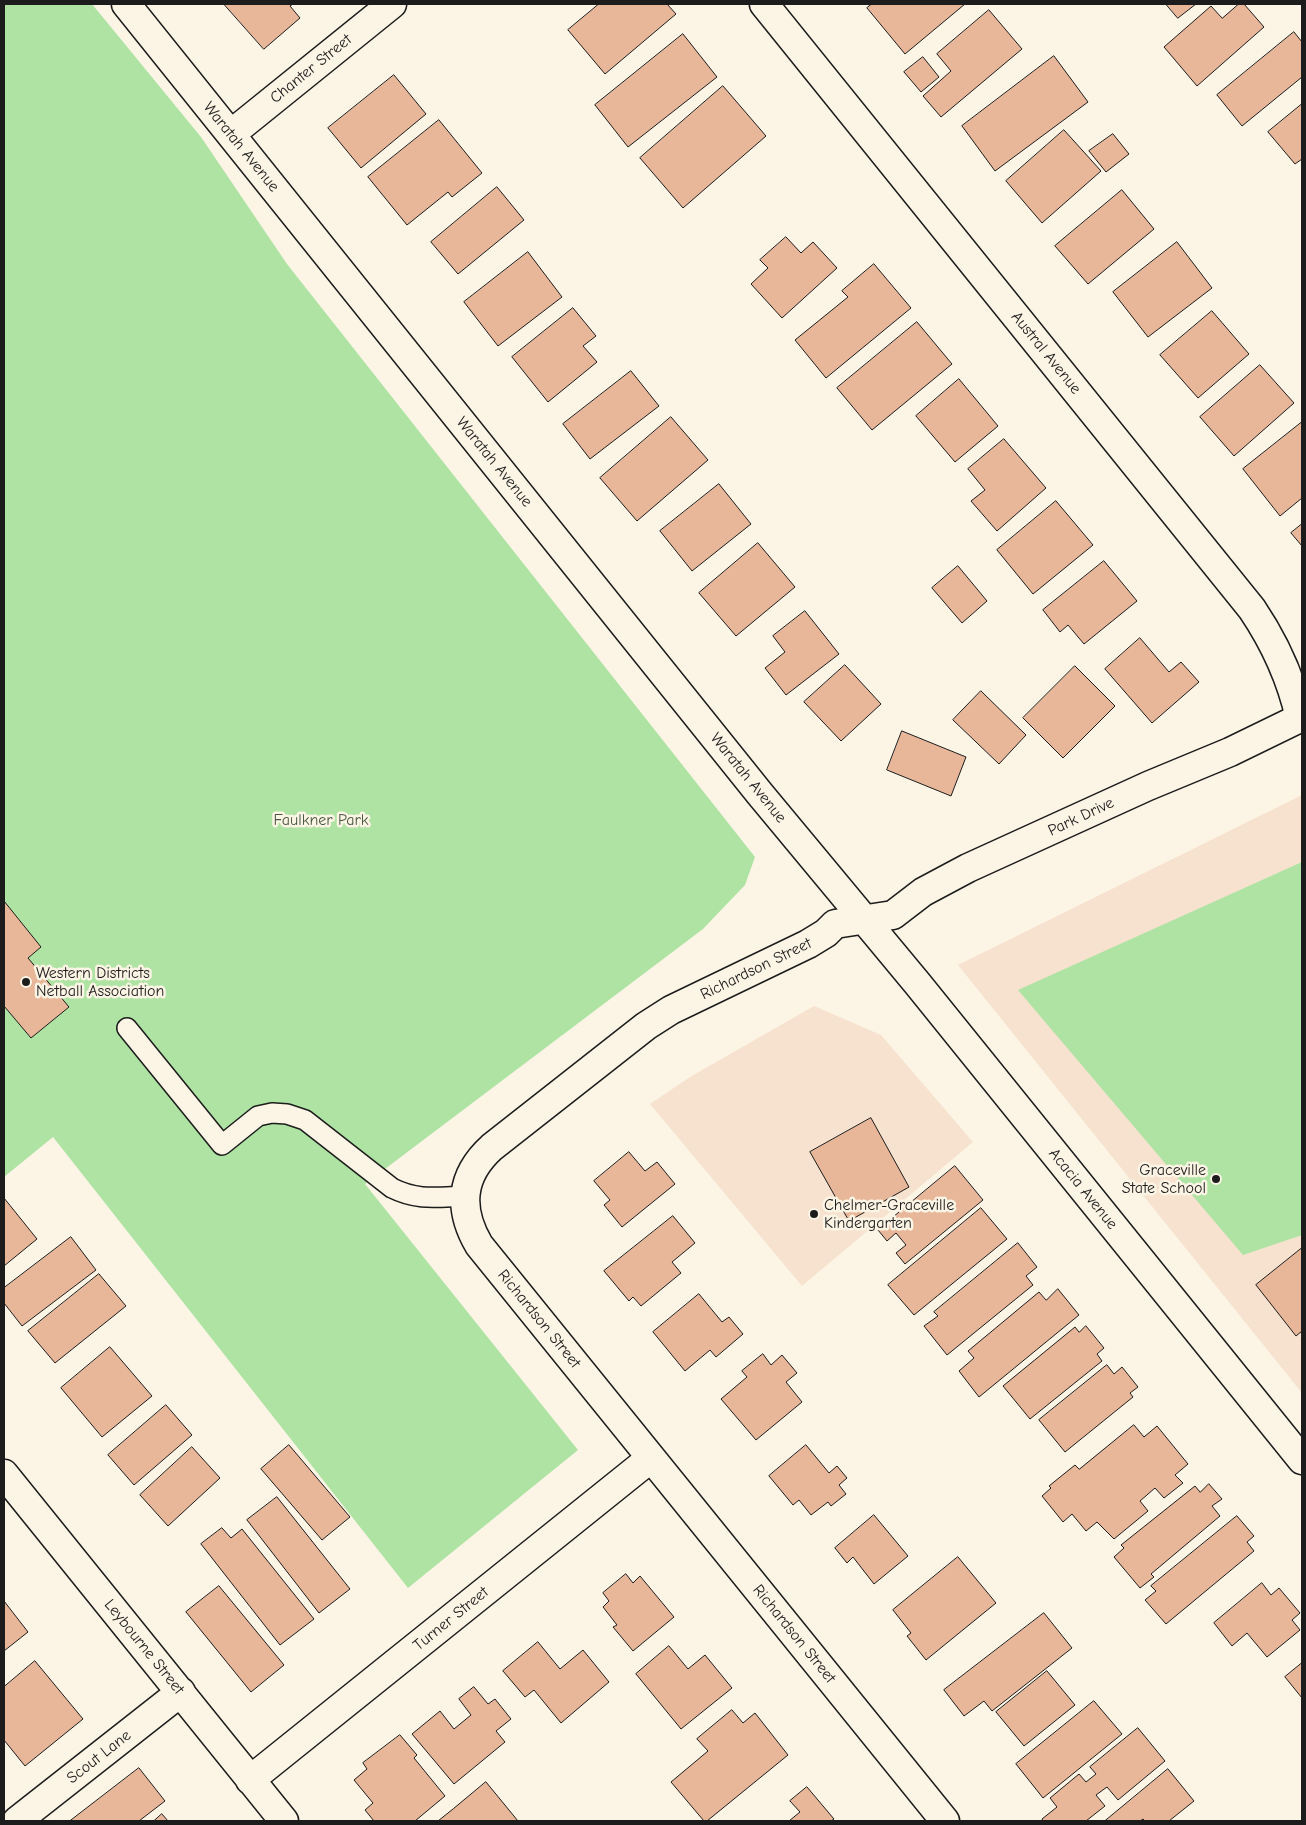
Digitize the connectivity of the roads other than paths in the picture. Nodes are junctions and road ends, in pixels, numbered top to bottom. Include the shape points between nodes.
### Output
1 (126, 4) edge
2 (392, 4) edge
3 (764, 4) edge
4 (230, 134) junction
5 (1302, 720) edge
6 (864, 919) junction
7 (127, 1028) dead end
8 (465, 1196) junction
9 (651, 1458) junction
10 (1302, 1460) edge
11 (4, 1474) edge
12 (181, 1692) junction
13 (250, 1780) junction
14 (17, 1821) edge
15 (284, 1821) edge
16 (945, 1821) edge

1 - 4 street, Waratah Avenue
2 - 4 street, Chanter Street
3 - 5 street, Austral Avenue via 1252,609 1278,652
4 - 6 street, Waratah Avenue
5 - 6 street, Park Drive via 968,868 923,892 893,915
6 - 8 street, Richardson Street via 835,924 808,944 671,1010 646,1026 482,1157 471,1175
6 - 10 street, Acacia Avenue
7 - 8 lane via 222,1145 258,1116 287,1114 305,1120 404,1194 419,1198
8 - 9 street, Richardson Street via 468,1223 480,1245
9 - 13 street, Turner Street
9 - 16 street, Richardson Street
11 - 12 street, Leybourne Street
12 - 13 street, Leybourne Street
12 - 14 street, Scout Lane
13 - 15 street, Leybourne Street

